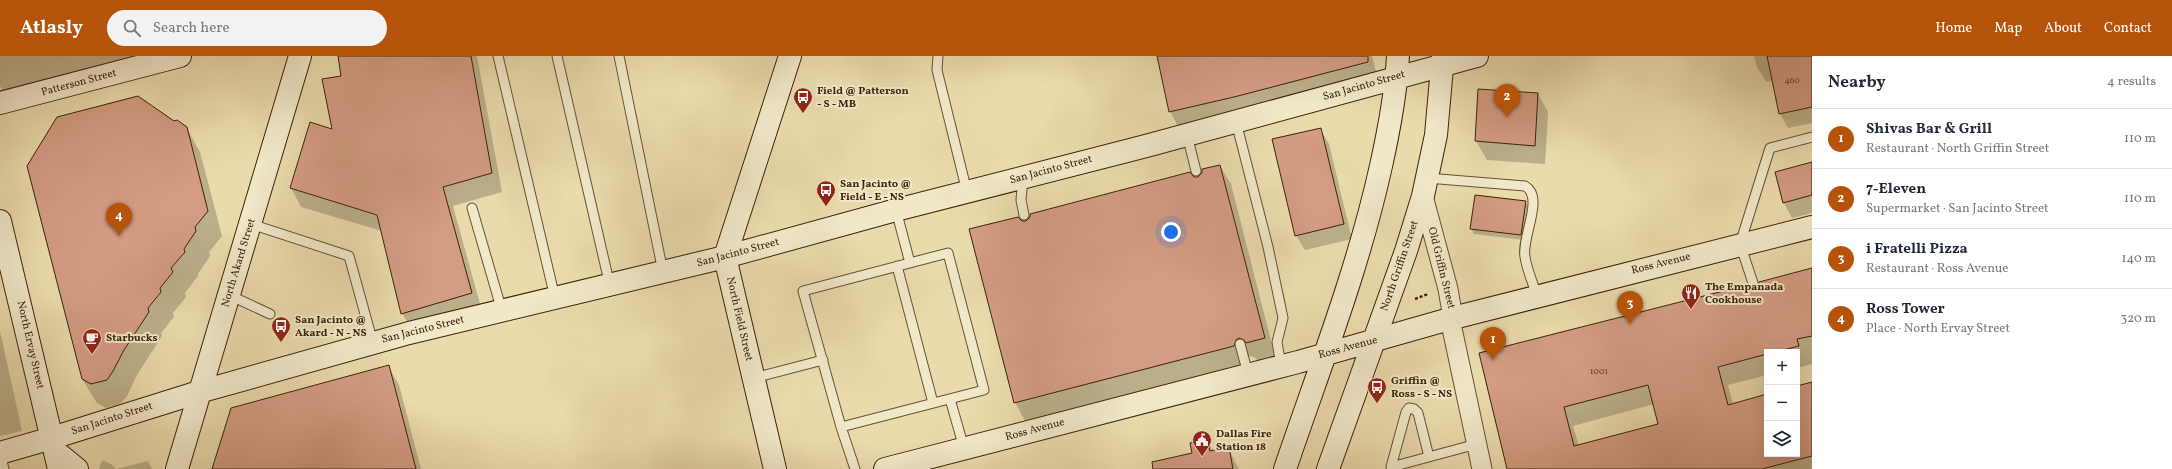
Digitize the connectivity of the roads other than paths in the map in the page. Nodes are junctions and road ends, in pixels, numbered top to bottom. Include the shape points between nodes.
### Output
1 (180, 56) edge
2 (300, 56) edge
3 (498, 56) edge
4 (557, 56) edge
5 (619, 56) edge
6 (790, 56) edge
7 (938, 56) edge
8 (1476, 56) edge
9 (1443, 60) edge
10 (1397, 66) edge
11 (0, 103) edge
12 (1236, 122) junction
13 (1187, 135) junction
14 (1812, 137) edge
15 (1196, 171) dead end
16 (1022, 178) junction
17 (1425, 187) junction
18 (967, 192) junction
19 (472, 208) dead end
20 (896, 210) junction
21 (1024, 215) dead end
22 (0, 221) edge
23 (251, 224) junction
24 (1812, 227) edge
25 (1740, 244) junction
26 (725, 257) junction
27 (910, 263) junction
28 (896, 266) junction
29 (662, 272) junction
30 (7, 278) edge
31 (1753, 283) dead end
32 (610, 286) junction
33 (229, 295) junction
34 (1536, 296) junction
35 (555, 298) junction
36 (502, 311) junction
37 (270, 314) dead end
38 (1452, 318) junction
39 (1373, 341) junction
40 (373, 343) junction
41 (1240, 344) dead end
42 (1325, 354) junction
43 (823, 360) junction
44 (1281, 365) junction
45 (1248, 374) junction
46 (754, 378) junction
47 (199, 392) junction
48 (950, 399) junction
49 (933, 403) junction
50 (841, 427) junction
51 (1477, 444) junction
52 (964, 448) junction
53 (0, 453) edge
54 (55, 453) edge
55 (1429, 457) junction
56 (4, 469) edge
57 (77, 469) edge
58 (177, 469) edge
59 (775, 469) edge
60 (855, 469) edge
61 (885, 469) edge
62 (1285, 469) edge
63 (1328, 469) edge
64 (1482, 469) edge

1 - 11 main road, Patterson Street
2 - 23 main road, North Akard Street
3 - 35 lane
4 - 32 lane
5 - 29 lane
6 - 26 main road
7 - 18 lane via 937,70
8 - 9 main road, San Jacinto Street
9 - 10 main road, San Jacinto Street
9 - 17 main road, North Griffin Street via 1436,135
10 - 12 main road, San Jacinto Street
10 - 42 main road via 1394,107 1373,202
12 - 13 main road, San Jacinto Street
12 - 44 lane via 1283,318 1277,342
13 - 15 lane
13 - 16 main road, San Jacinto Street
14 - 25 lane via 1770,148
16 - 18 main road, San Jacinto Street
16 - 21 lane via 1020,200
17 - 34 lane via 1528,188 1533,200 1524,256
17 - 38 street, Old Griffin Street
17 - 39 main road, North Griffin Street via 1406,251
18 - 20 main road, San Jacinto Street
19 - 36 lane
20 - 26 main road, San Jacinto Street
20 - 27 lane
22 - 30 main road, North Ervay Street
23 - 33 main road, North Akard Street
23 - 40 lane via 349,256
24 - 25 main road, Ross Avenue
25 - 31 lane
25 - 34 main road, Ross Avenue
26 - 29 main road, San Jacinto Street
26 - 46 main road, North Field Street
27 - 28 lane
27 - 48 lane via 948,253 984,390
28 - 43 lane via 803,291
28 - 49 lane
29 - 32 main road, San Jacinto Street
30 - 54 main road, North Ervay Street
32 - 35 main road, San Jacinto Street
33 - 37 lane
33 - 47 main road, North Akard Street
34 - 38 main road, Ross Avenue
35 - 36 main road, San Jacinto Street
36 - 40 main road, San Jacinto Street
38 - 39 main road, Ross Avenue
38 - 51 street
39 - 42 main road, Ross Avenue
39 - 63 main road, North Griffin Street
40 - 47 main road, San Jacinto Street
41 - 45 lane
42 - 44 main road, Ross Avenue
42 - 62 main road
43 - 46 lane
43 - 50 lane
44 - 45 main road, Ross Avenue
45 - 52 main road, Ross Avenue
46 - 59 main road, North Field Street
47 - 54 main road, San Jacinto Street
47 - 58 main road, North Akard Street
48 - 49 lane
48 - 52 lane
49 - 50 lane
50 - 60 lane
51 - 55 lane
51 - 64 street
52 - 61 main road, Ross Avenue
53 - 54 main road, San Jacinto Street
53 - 56 lane
54 - 57 main road
55 - 55 lane via 1391,467 1409,408 1418,413

